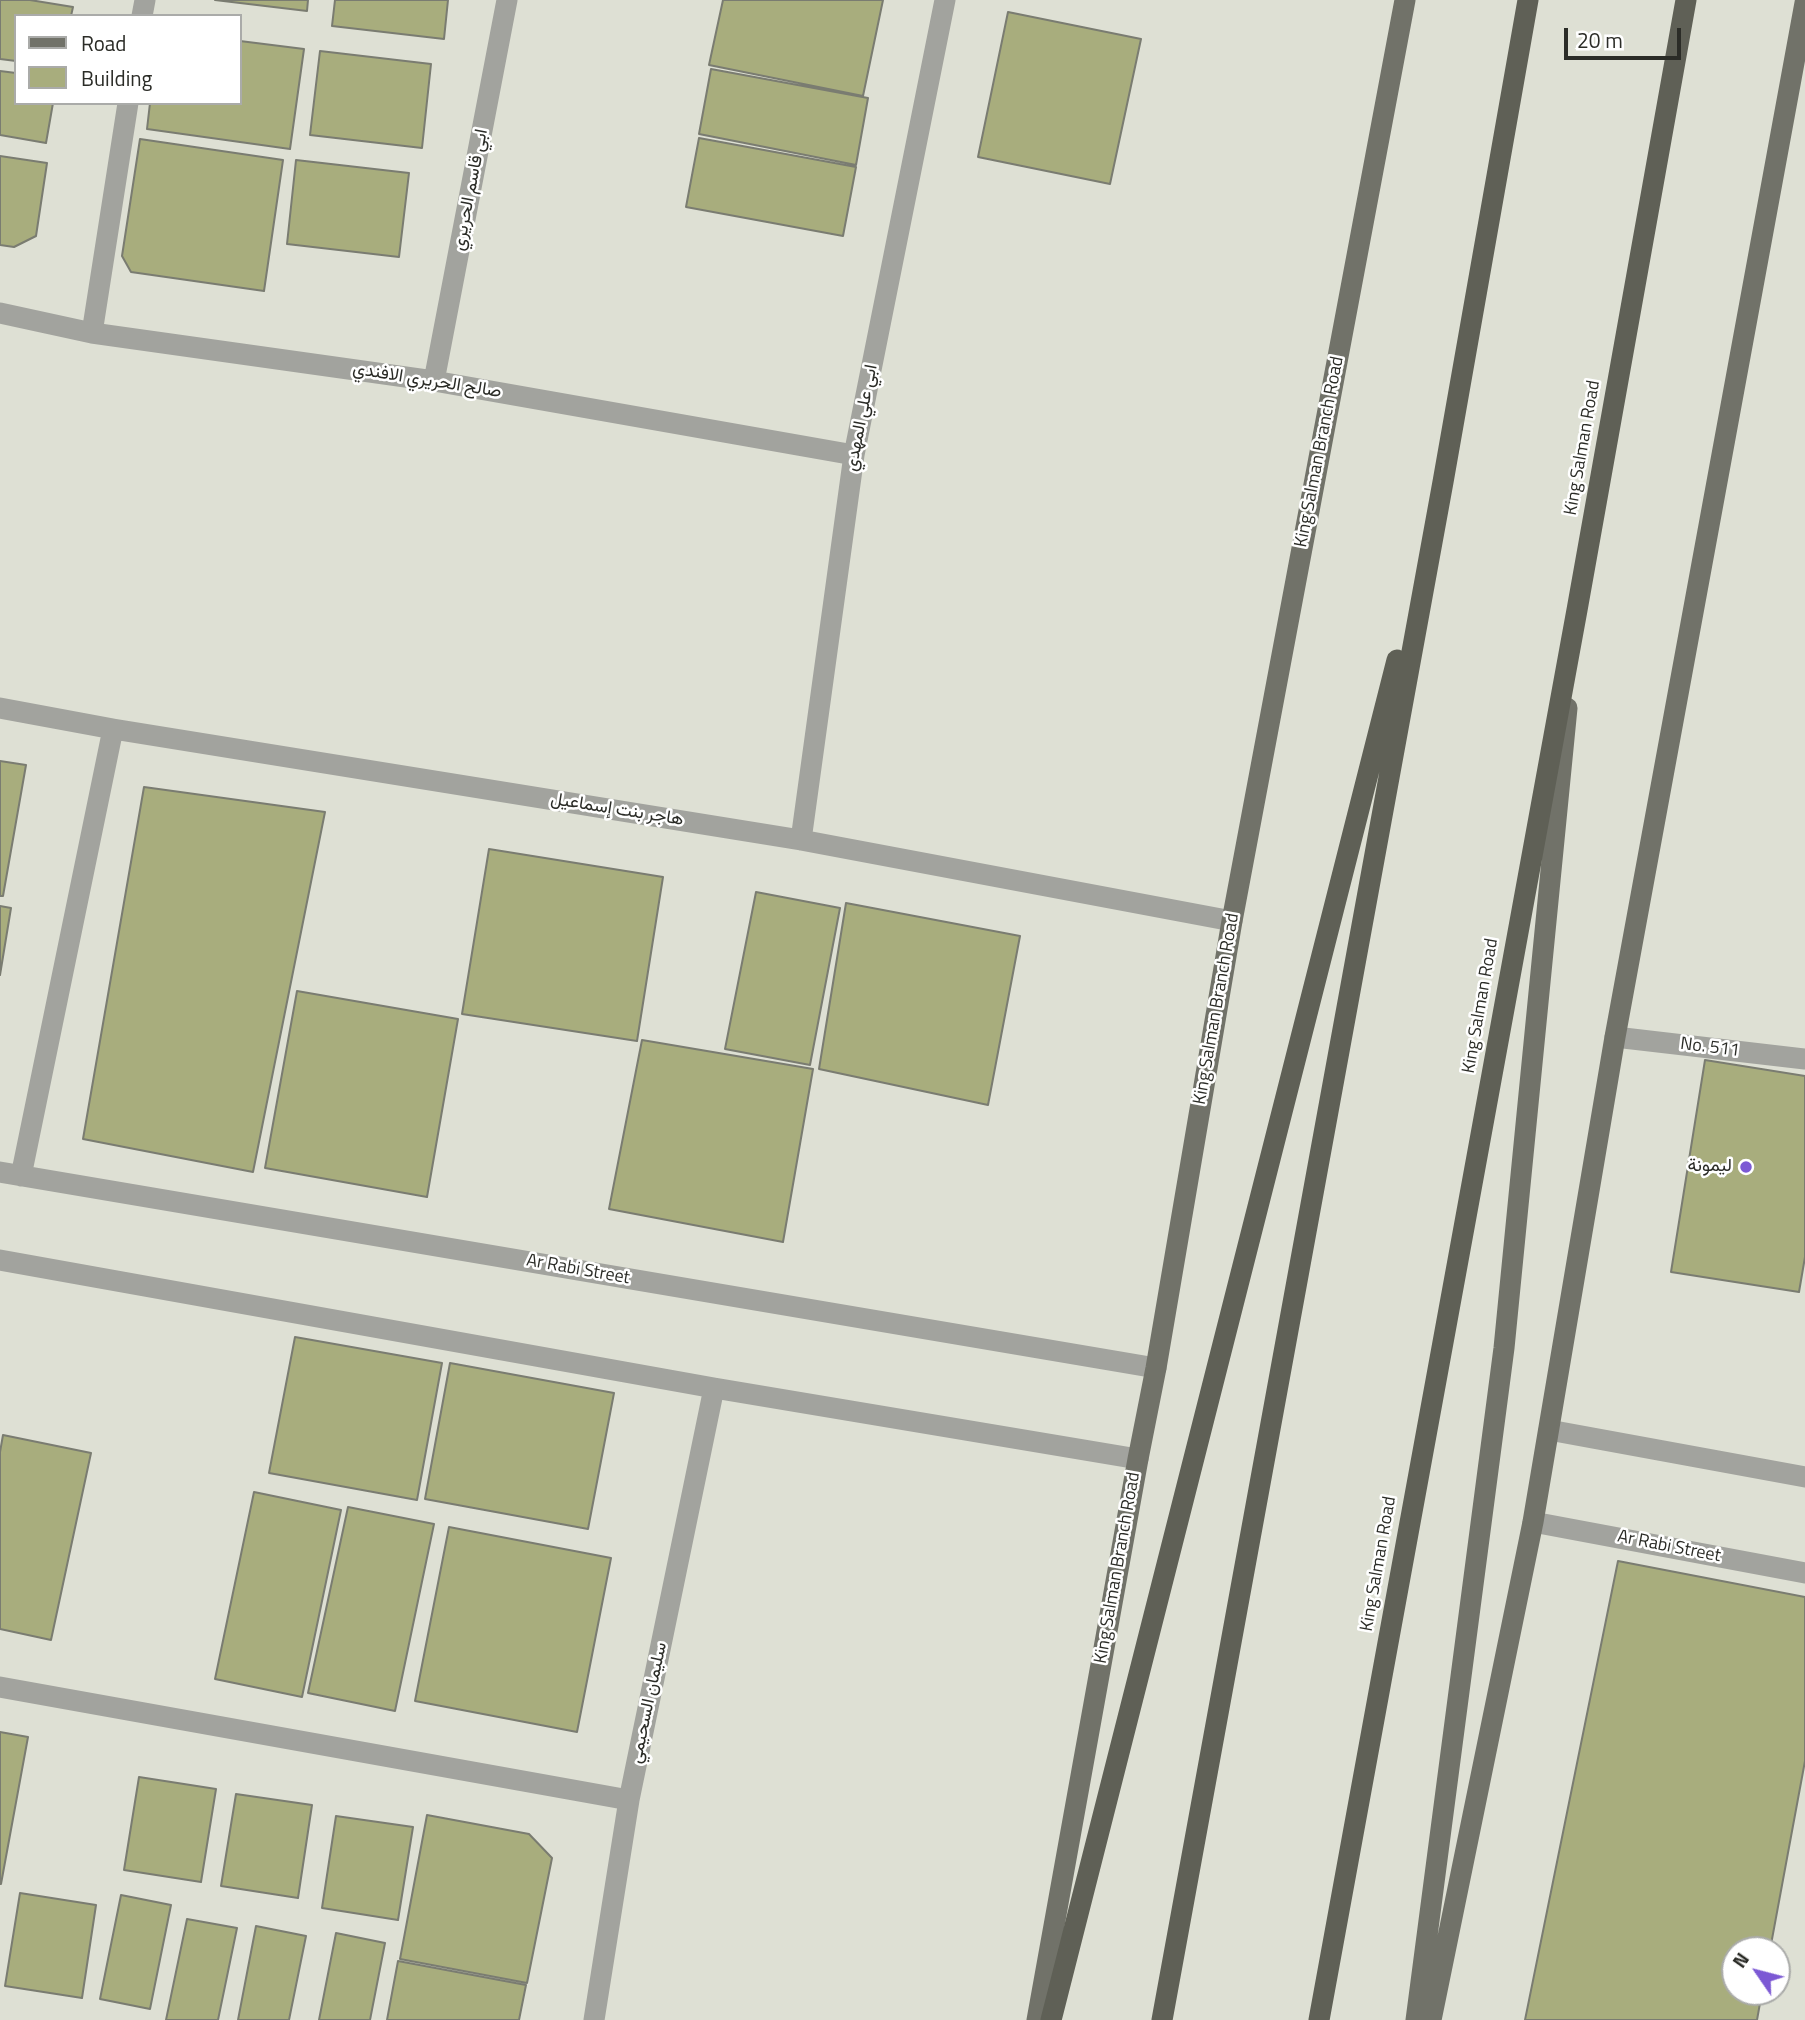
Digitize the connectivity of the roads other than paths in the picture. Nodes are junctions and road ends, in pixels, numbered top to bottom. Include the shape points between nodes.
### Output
1 (507, 0) edge
2 (945, 0) edge
3 (1405, 0) edge
4 (1528, 0) edge
5 (1686, 0) edge
6 (1805, 3) edge
7 (128, 105) edge
8 (0, 313) edge
9 (92, 333) junction
10 (435, 381) junction
11 (854, 455) junction
12 (1443, 482) junction
13 (1577, 610) junction
14 (0, 708) edge
15 (113, 729) junction
16 (801, 840) junction
17 (1232, 921) junction
18 (1615, 1037) junction
19 (1805, 1059) edge
20 (10, 1174) edge
21 (0, 1260) edge
22 (1156, 1368) junction
23 (714, 1388) junction
24 (1549, 1430) junction
25 (1138, 1459) junction
26 (1805, 1477) edge
27 (1533, 1522) junction
28 (1805, 1573) edge
29 (0, 1687) edge
30 (629, 1800) junction
31 (594, 2020) edge
32 (1037, 2020) edge
33 (1051, 2020) edge
34 (1162, 2020) edge
35 (1319, 2020) edge
36 (1416, 2020) edge
37 (1431, 2020) edge

1 - 10 street, ابي قاسم الحريري
2 - 11 street, ابي علي المهدي
3 - 17 main road, King Salman Branch Road
4 - 12 highway
5 - 13 highway, King Salman Road
6 - 18 main road
7 - 9 street
8 - 9 street, صالح الحريري الافندي
9 - 10 street, صالح الحريري الافندي
10 - 11 street, صالح الحريري الافندي
11 - 16 street, ابي علي المهدي
12 - 33 highway
12 - 34 highway
13 - 35 highway, King Salman Road
13 - 36 main road via 1504,1348
14 - 15 street, هاجر بنت إسماعيل
15 - 16 street, هاجر بنت إسماعيل
15 - 20 street
16 - 17 street, هاجر بنت إسماعيل
17 - 22 main road, King Salman Branch Road
18 - 19 street, No. 511
18 - 24 main road
20 - 22 street, Ar Rabi Street
21 - 23 street
22 - 25 main road, King Salman Branch Road
23 - 25 street
23 - 30 street, سليمان السحيمي
24 - 26 street
24 - 27 main road
25 - 32 main road, King Salman Branch Road
27 - 28 street, Ar Rabi Street
27 - 37 main road
29 - 30 street
30 - 31 street, سليمان السحيمي

